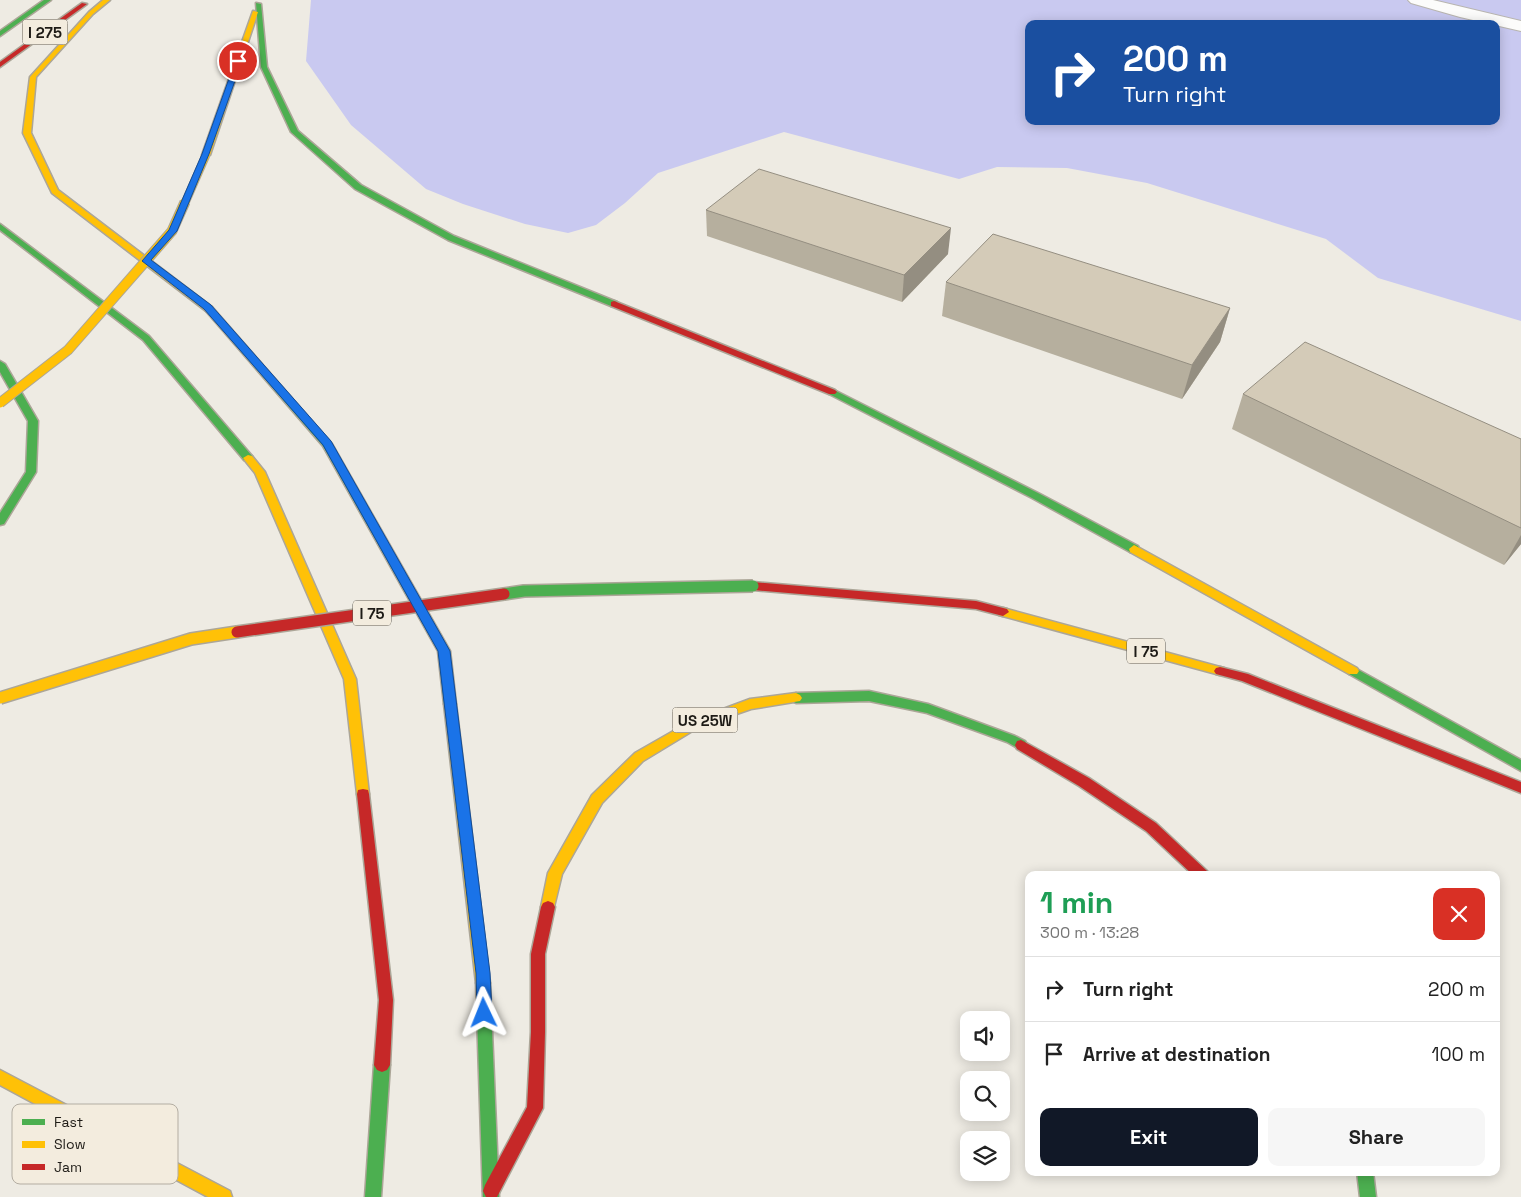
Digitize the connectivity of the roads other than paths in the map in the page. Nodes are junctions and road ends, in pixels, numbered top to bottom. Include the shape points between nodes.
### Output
1 (48, 0) edge
2 (90, 0) edge
3 (107, 0) edge
4 (1416, 0) edge
5 (260, 2) edge
6 (1494, 20) edge
7 (1500, 21) edge
8 (1521, 26) edge
9 (0, 34) edge
10 (0, 65) edge
11 (0, 226) edge
12 (146, 261) junction
13 (0, 364) edge
14 (0, 403) edge
15 (0, 521) edge
16 (0, 698) edge
17 (1521, 766) edge
18 (1521, 788) edge
19 (1198, 871) edge
20 (0, 1077) edge
21 (50, 1104) edge
22 (178, 1172) edge
23 (1365, 1176) edge
24 (491, 1195) edge
25 (224, 1197) edge
26 (373, 1197) edge
27 (1368, 1197) edge

1 - 9 highway, I 275
2 - 10 highway, I 275
3 - 12 highway via 91,13 33,77 27,133 55,191
4 - 6 street
5 - 12 highway, bridge via 206,154 172,231
5 - 17 highway via 264,67 295,132 358,188 451,238 824,388 1036,496 1256,615
7 - 8 street
11 - 26 highway via 146,338 260,472 350,679 386,1000
12 - 14 highway, bridge via 68,350
12 - 24 highway via 207,307 327,444 444,651 483,973
13 - 15 highway via 33,421 31,472
16 - 18 highway, I 75, bridge via 191,639 524,592 753,586 976,605 1244,677
19 - 24 highway, US 25W via 1152,827 1084,782 1011,739 928,709 869,696 807,697 750,704 695,724 639,757 597,799 555,874 538,954 535,1108
20 - 21 highway
22 - 25 highway
23 - 27 highway

